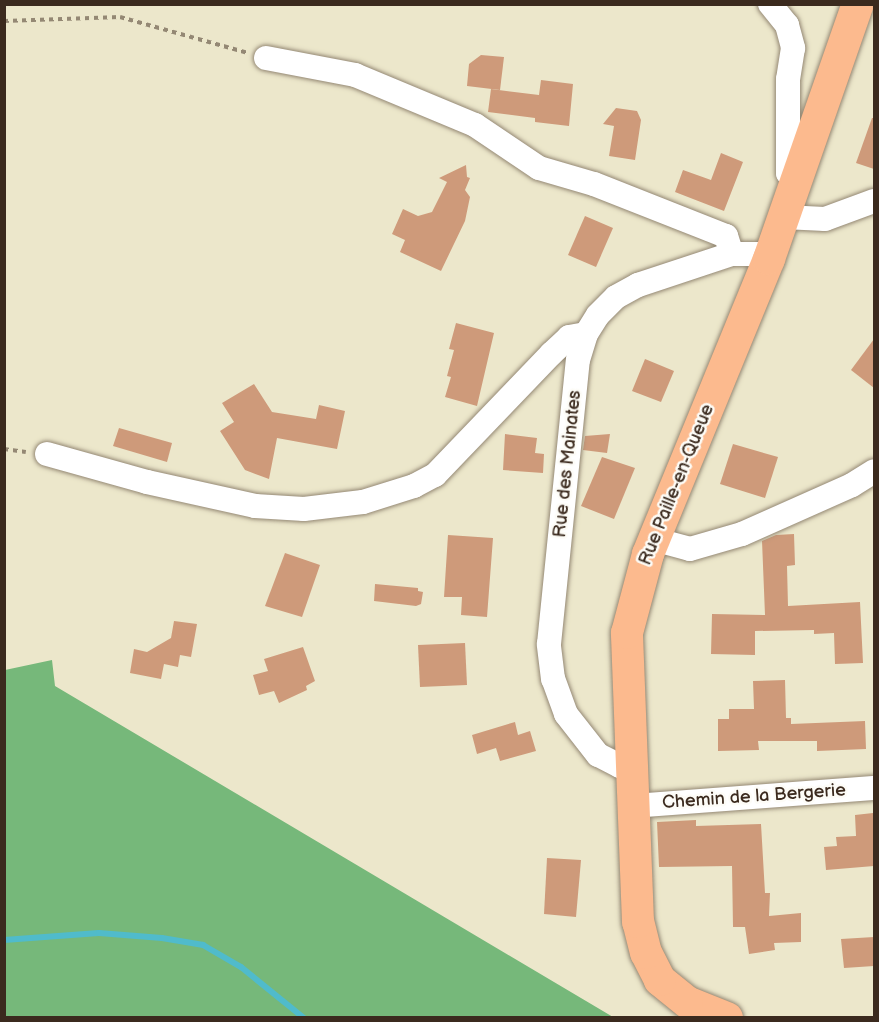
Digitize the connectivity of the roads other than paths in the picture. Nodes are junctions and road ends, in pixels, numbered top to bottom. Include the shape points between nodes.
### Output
1 (770, 4) edge
2 (858, 4) edge
3 (266, 58) road end
4 (797, 181) junction
5 (874, 201) edge
6 (784, 217) junction
7 (732, 254) junction
8 (769, 259) junction
9 (586, 334) junction
10 (47, 454) dead end
11 (874, 471) edge
12 (653, 539) junction
13 (631, 767) junction
14 (874, 788) edge
15 (633, 806) junction
16 (727, 1017) edge

1 - 4 street via 787,25 792,48 788,172
2 - 4 main road, Rue Paille-en-Queue
3 - 7 street via 355,75 475,125 539,168 594,184 726,236
4 - 6 main road, Rue Paille-en-Queue
5 - 6 street via 825,219
6 - 8 main road, Rue Paille-en-Queue
7 - 8 street, Rue des Mainates via 757,254
7 - 9 street, Rue des Mainates via 638,285 616,297
8 - 12 main road, Rue Paille-en-Queue
9 - 10 street via 569,337 435,475 363,502 304,509 255,506
9 - 13 street, Rue des Mainates via 579,360 549,644 553,679 566,714 598,755
11 - 12 street via 852,485 742,534 690,549
12 - 13 main road, Rue Paille-en-Queue via 627,633
13 - 15 main road, Rue Paille-en-Queue
14 - 15 street, Chemin de la Bergerie
15 - 16 main road, Rue Paille-en-Queue via 638,922 646,952 660,980 687,1002

